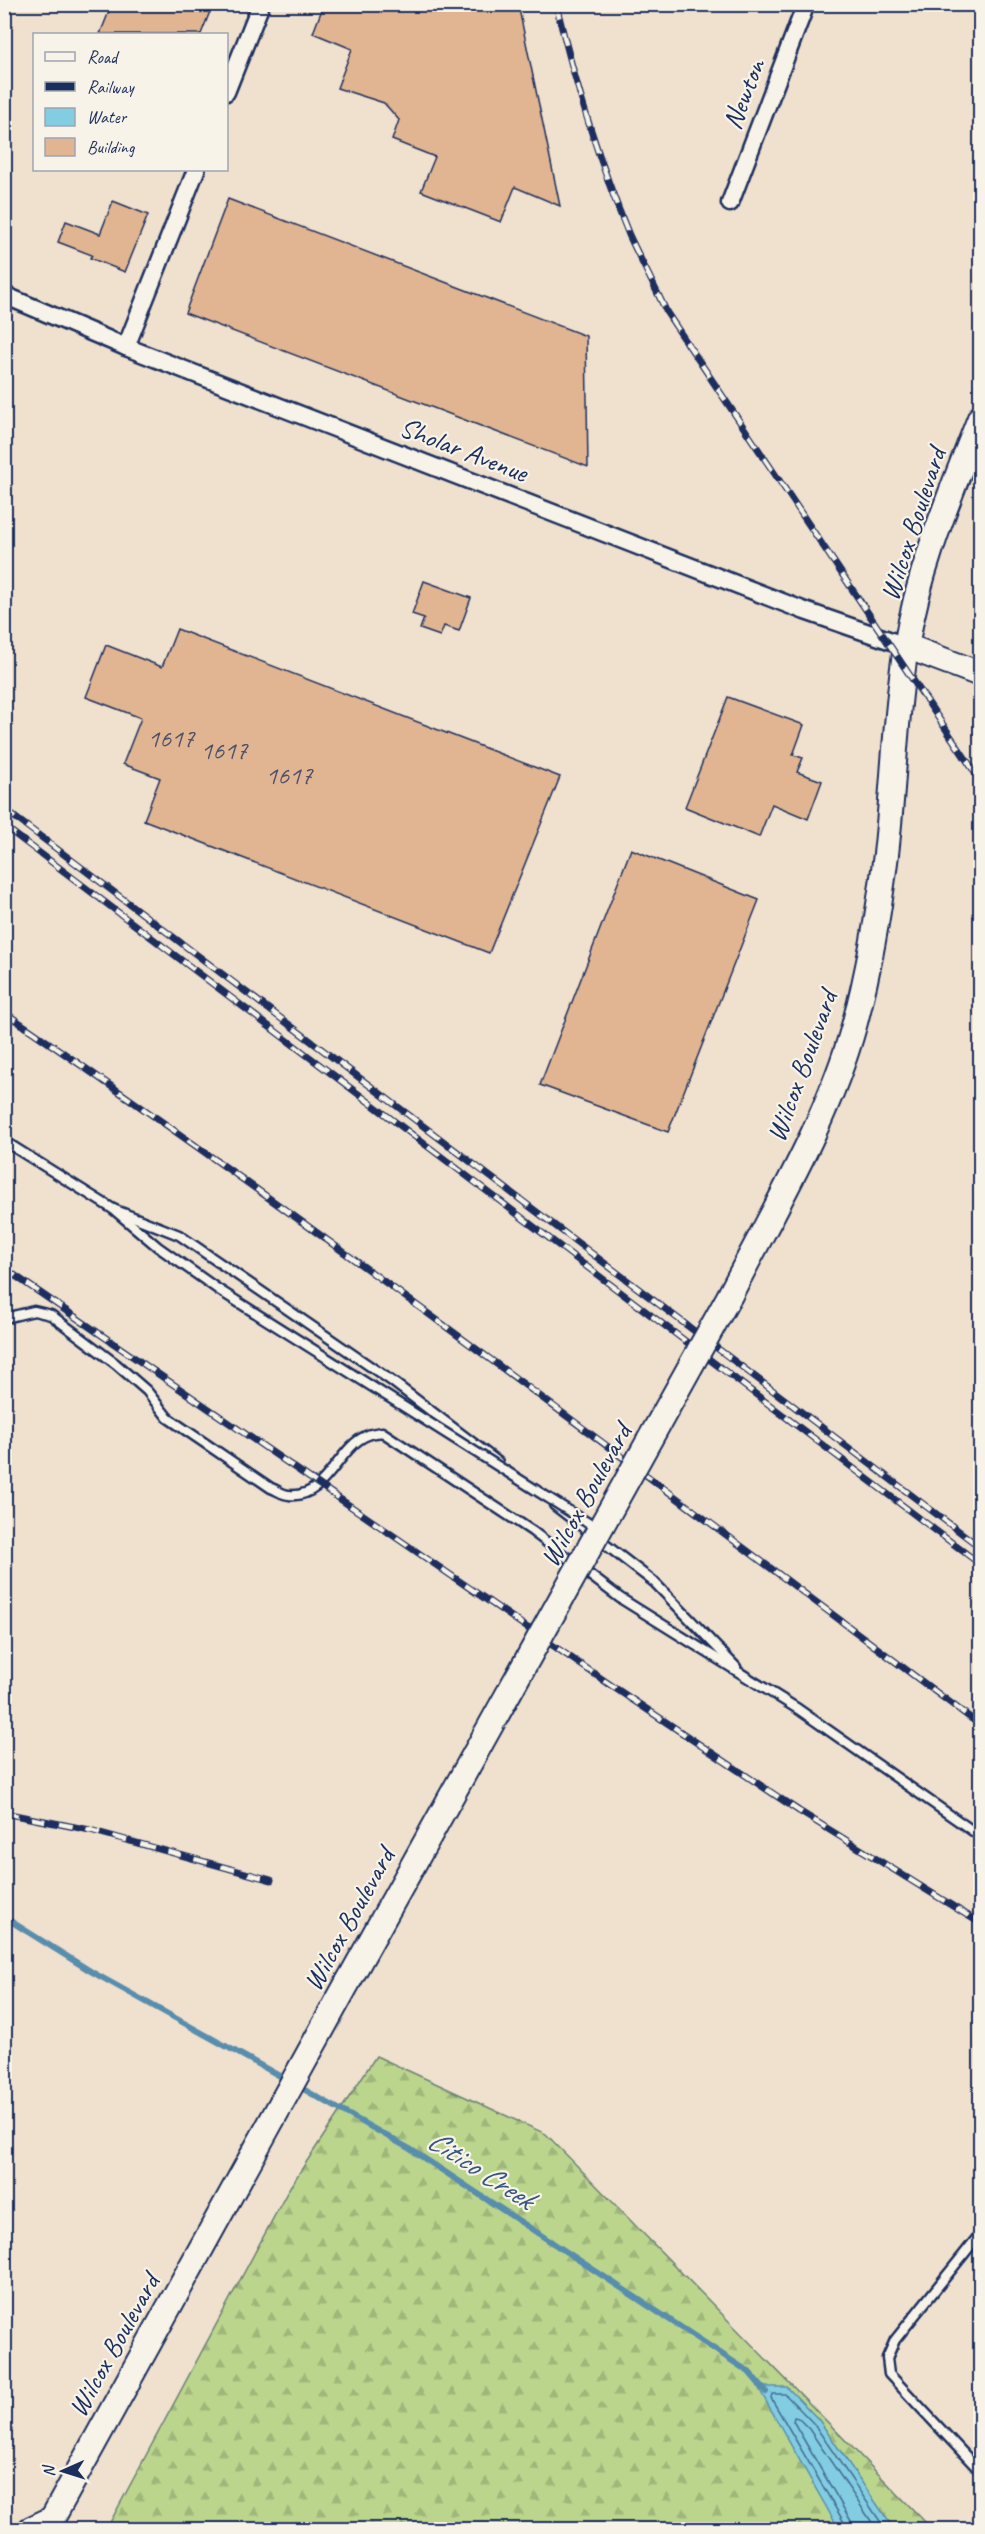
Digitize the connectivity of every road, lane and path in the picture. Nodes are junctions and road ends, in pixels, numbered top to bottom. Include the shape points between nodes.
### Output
1 (261, 4) edge
2 (806, 4) edge
3 (228, 87) edge
4 (196, 171) edge
5 (730, 203) dead end
6 (4, 295) edge
7 (126, 347) junction
8 (981, 418) edge
9 (906, 646) junction
10 (981, 674) edge
11 (4, 1141) edge
12 (112, 1209) junction
13 (4, 1315) edge
14 (599, 1530) junction
15 (747, 1678) junction
16 (981, 1836) edge
17 (981, 2234) edge
18 (981, 2471) edge
19 (42, 2527) edge

1 - 3 street
2 - 5 street, Newton
4 - 7 street
6 - 7 street, Sholar Avenue
7 - 9 street, Sholar Avenue via 805,611
8 - 9 main road, Wilcox Boulevard via 924,566
9 - 10 main road
9 - 14 main road, Wilcox Boulevard, bridge via 884,865 873,941 853,1028 820,1118 730,1295
11 - 12 lane
12 - 14 lane, bridge via 219,1290
12 - 15 lane via 178,1235 393,1382 654,1582
13 - 15 lane via 34,1311 51,1315 147,1391 168,1418 287,1495 304,1493 319,1484 355,1444 382,1432 532,1531 620,1598
14 - 19 main road, Wilcox Boulevard, bridge
15 - 16 lane
17 - 18 lane via 895,2340 887,2358 889,2374

